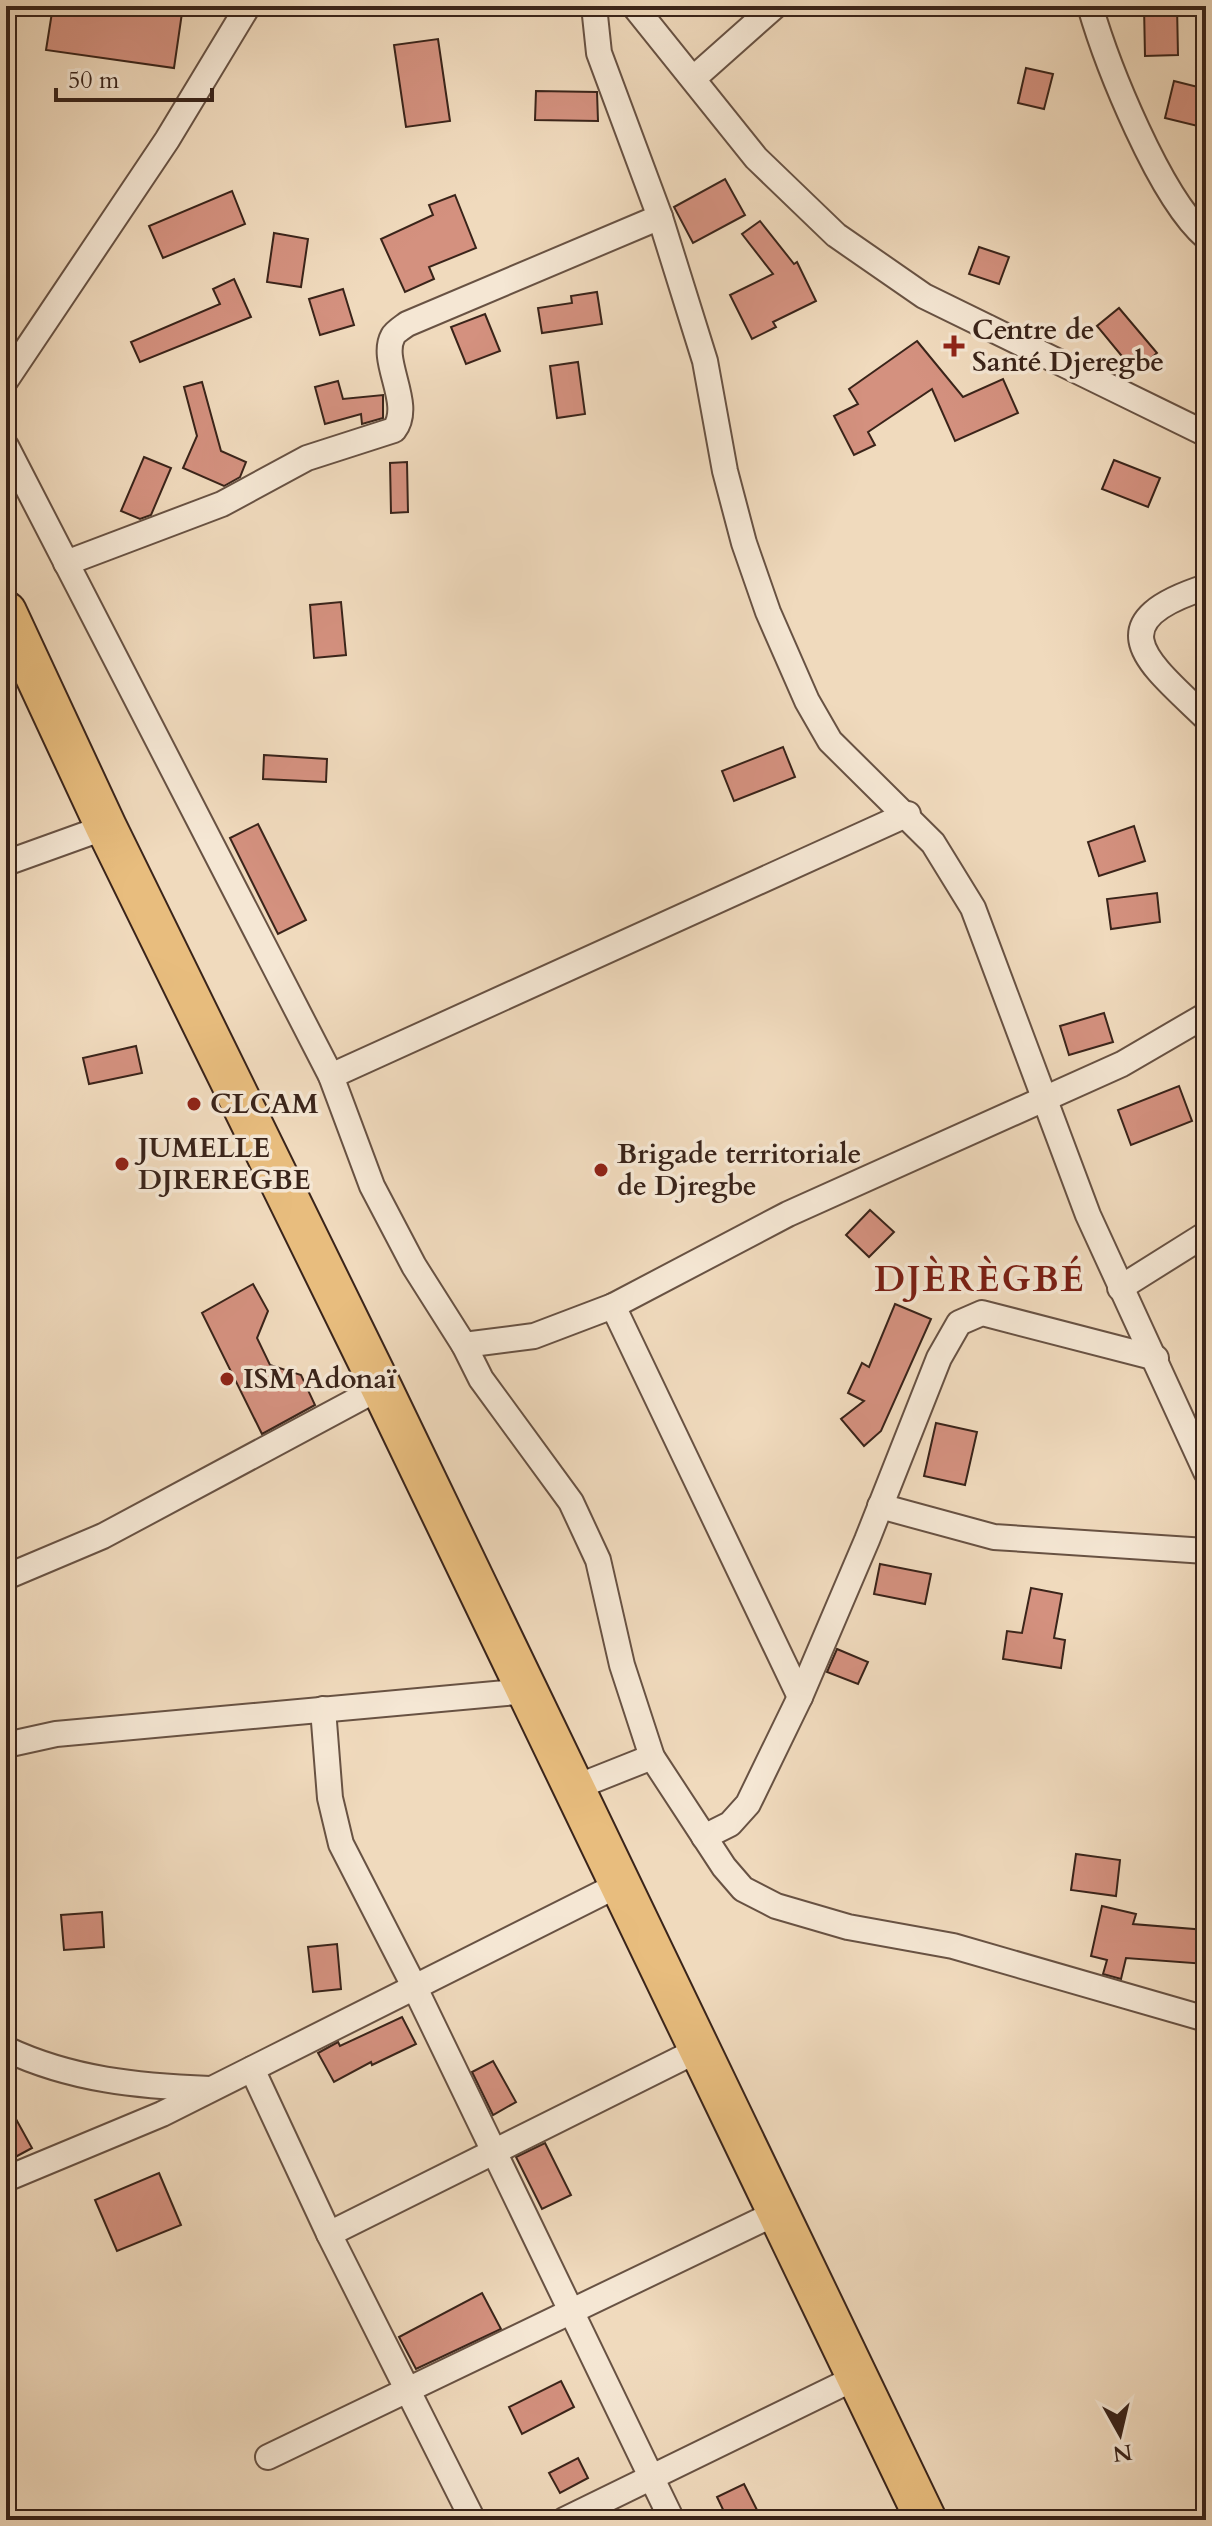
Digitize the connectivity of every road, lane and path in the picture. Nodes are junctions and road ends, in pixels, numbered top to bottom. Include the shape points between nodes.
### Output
1 (248, 6) edge
2 (594, 6) edge
3 (634, 6) edge
4 (775, 6) edge
5 (1090, 6) edge
6 (694, 78) junction
7 (660, 217) junction
8 (1206, 237) edge
9 (6, 380) edge
10 (1206, 434) edge
11 (6, 446) edge
12 (66, 563) junction
13 (1206, 587) edge
14 (6, 612) edge
15 (1206, 718) edge
16 (908, 814) junction
17 (106, 827) junction
18 (6, 863) edge
19 (1206, 1015) edge
20 (331, 1076) junction
21 (1045, 1097) junction
22 (1206, 1234) edge
23 (1120, 1288) junction
24 (613, 1306) junction
25 (464, 1345) junction
26 (1156, 1358) junction
27 (381, 1387) junction
28 (1206, 1472) edge
29 (880, 1506) junction
30 (1206, 1551) edge
31 (6, 1577) edge
32 (528, 1691) junction
33 (800, 1697) junction
34 (323, 1709) junction
35 (6, 1745) edge
36 (652, 1757) junction
37 (574, 1788) junction
38 (704, 1837) junction
39 (620, 1884) junction
40 (415, 1988) junction
41 (1206, 2019) edge
42 (6, 2049) edge
43 (700, 2049) junction
44 (252, 2069) junction
45 (213, 2089) junction
46 (494, 2152) junction
47 (6, 2179) edge
48 (778, 2212) junction
49 (329, 2234) junction
50 (571, 2311) junction
51 (857, 2377) junction
52 (408, 2389) junction
53 (268, 2457) dead end
54 (651, 2477) junction
55 (473, 2520) edge
56 (564, 2520) edge
57 (672, 2520) edge
58 (926, 2520) edge

1 - 9 street via 167,140
2 - 7 street via 599,53
3 - 6 street
4 - 6 street
5 - 8 street via 1163,181
6 - 10 street via 756,158 861,253 924,296
7 - 12 street via 407,324 393,335 390,348 401,412 394,430 307,458 222,504
7 - 16 street via 705,361 725,471 768,612 830,741
11 - 12 street
12 - 20 street
13 - 15 street via 1155,608 1143,623 1141,638 1149,664
14 - 17 highway
16 - 20 street
16 - 21 street via 948,864 973,908
17 - 18 street
17 - 27 highway
19 - 21 street via 1122,1064
20 - 25 street via 372,1186
21 - 23 street
21 - 24 street via 788,1214
22 - 23 street
23 - 26 street
24 - 25 street via 534,1336
24 - 33 street
25 - 36 street via 481,1379 571,1502 598,1560 612,1627
26 - 28 street
26 - 29 street via 982,1313 968,1316 939,1358
27 - 31 street via 75,1551
27 - 32 highway
29 - 30 street via 994,1537
29 - 33 street
32 - 34 street
32 - 37 highway
33 - 38 street via 748,1804 730,1824
34 - 35 street via 56,1734
34 - 40 street via 330,1798 341,1844
36 - 37 street
36 - 38 street
37 - 39 highway
38 - 41 street via 743,1889 776,1906 848,1927 953,1946
39 - 40 street
39 - 43 highway
40 - 44 street
40 - 46 street
42 - 45 street via 79,2077
43 - 46 street
43 - 48 highway
44 - 45 street
44 - 49 street
45 - 47 street
46 - 49 street
46 - 50 street
48 - 50 street
48 - 51 highway
49 - 52 street
50 - 52 street
50 - 54 street
51 - 54 street
51 - 58 highway
52 - 53 street
52 - 55 street
54 - 56 street
54 - 57 street

